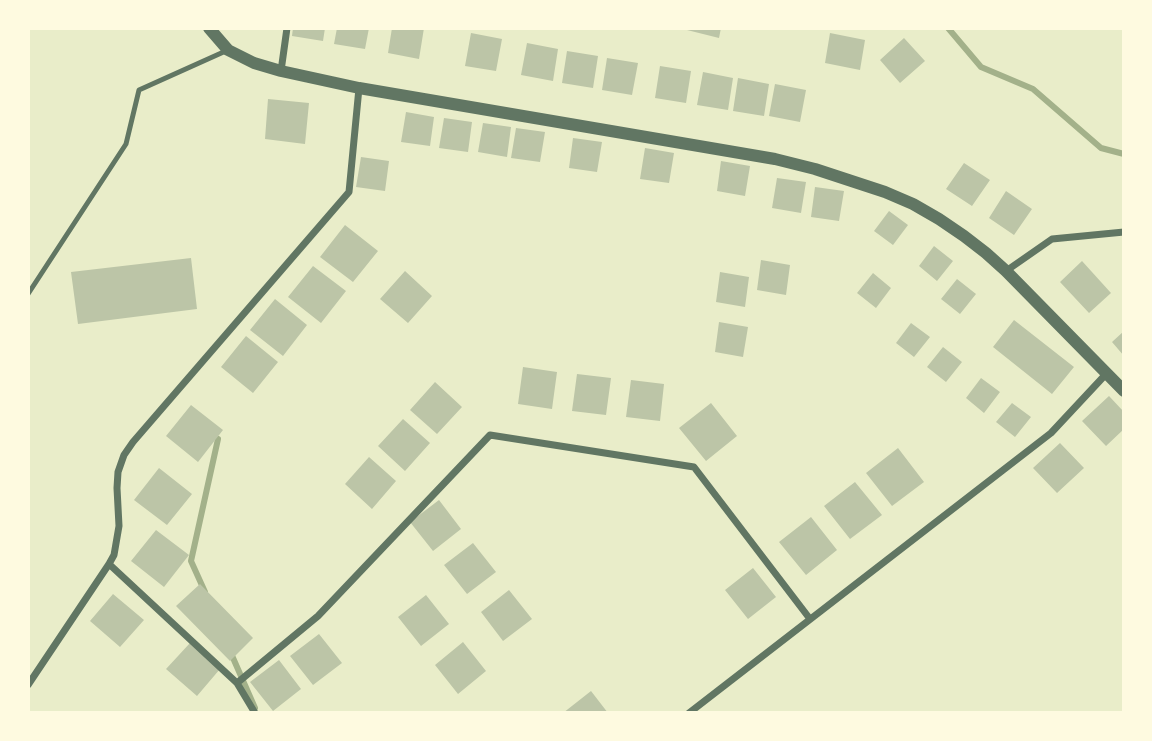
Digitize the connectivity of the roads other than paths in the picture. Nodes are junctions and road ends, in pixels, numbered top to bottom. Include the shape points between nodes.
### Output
1 (209, 28) edge
2 (287, 28) edge
3 (228, 50) junction
4 (281, 71) junction
5 (359, 88) junction
6 (1124, 232) edge
7 (1006, 271) junction
8 (28, 294) edge
9 (1107, 373) junction
10 (1124, 391) edge
11 (109, 564) junction
12 (810, 619) junction
13 (237, 683) junction
14 (28, 685) edge
15 (255, 713) edge
16 (689, 713) edge

1 - 3 street
2 - 4 street
3 - 4 street
3 - 8 lane via 139,90 126,144
4 - 5 street
5 - 7 street via 815,169 913,204 964,236
5 - 11 street via 349,192 124,455 117,488 120,526
6 - 7 street via 1052,239
7 - 9 street
9 - 10 street
9 - 12 street via 1051,433
11 - 13 street
11 - 14 street
12 - 13 street via 694,467 490,435 318,616
12 - 16 street
13 - 15 street

